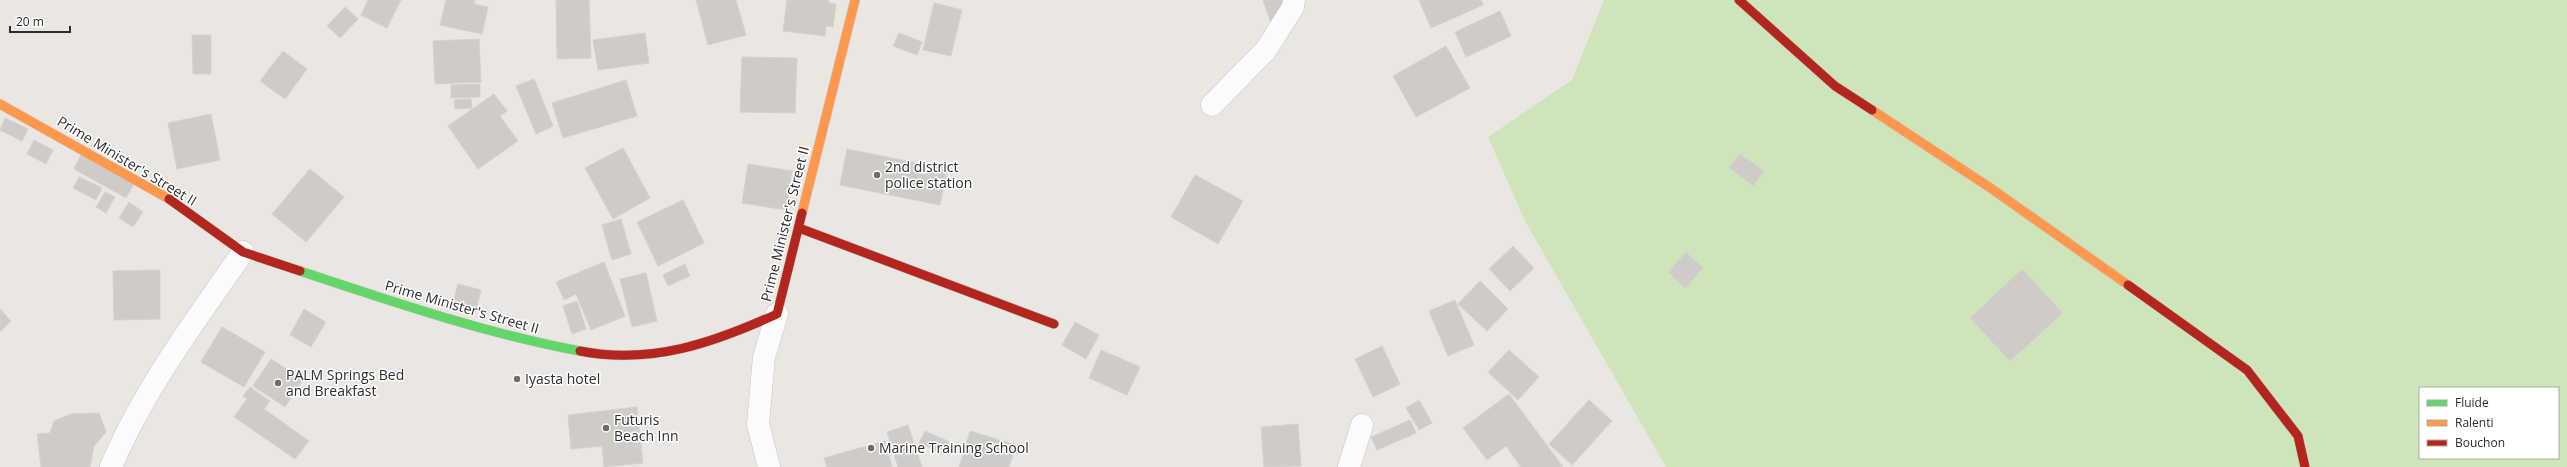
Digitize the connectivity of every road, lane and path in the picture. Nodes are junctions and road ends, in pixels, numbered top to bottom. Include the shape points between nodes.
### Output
1 (855, 0) edge
2 (1294, 0) edge
3 (1739, 0) edge
4 (0, 104) edge
5 (1212, 105) dead end
6 (799, 228) junction
7 (244, 252) junction
8 (777, 314) junction
9 (1054, 324) dead end
10 (1362, 425) dead end
11 (110, 467) edge
12 (769, 467) edge
13 (1349, 467) edge
14 (2305, 467) edge

1 - 6 street, Prime Minister's Street II
2 - 5 street via 1293,7 1266,50
3 - 14 street via 1835,86 1992,190 2247,370 2298,436
4 - 7 street, Prime Minister's Street II via 163,195
6 - 8 street, Prime Minister's Street II
6 - 9 street
7 - 8 street, Prime Minister's Street II via 423,312 519,340 594,354 660,354 723,338
7 - 11 street via 152,389
8 - 12 street via 764,357 758,424
10 - 13 street

